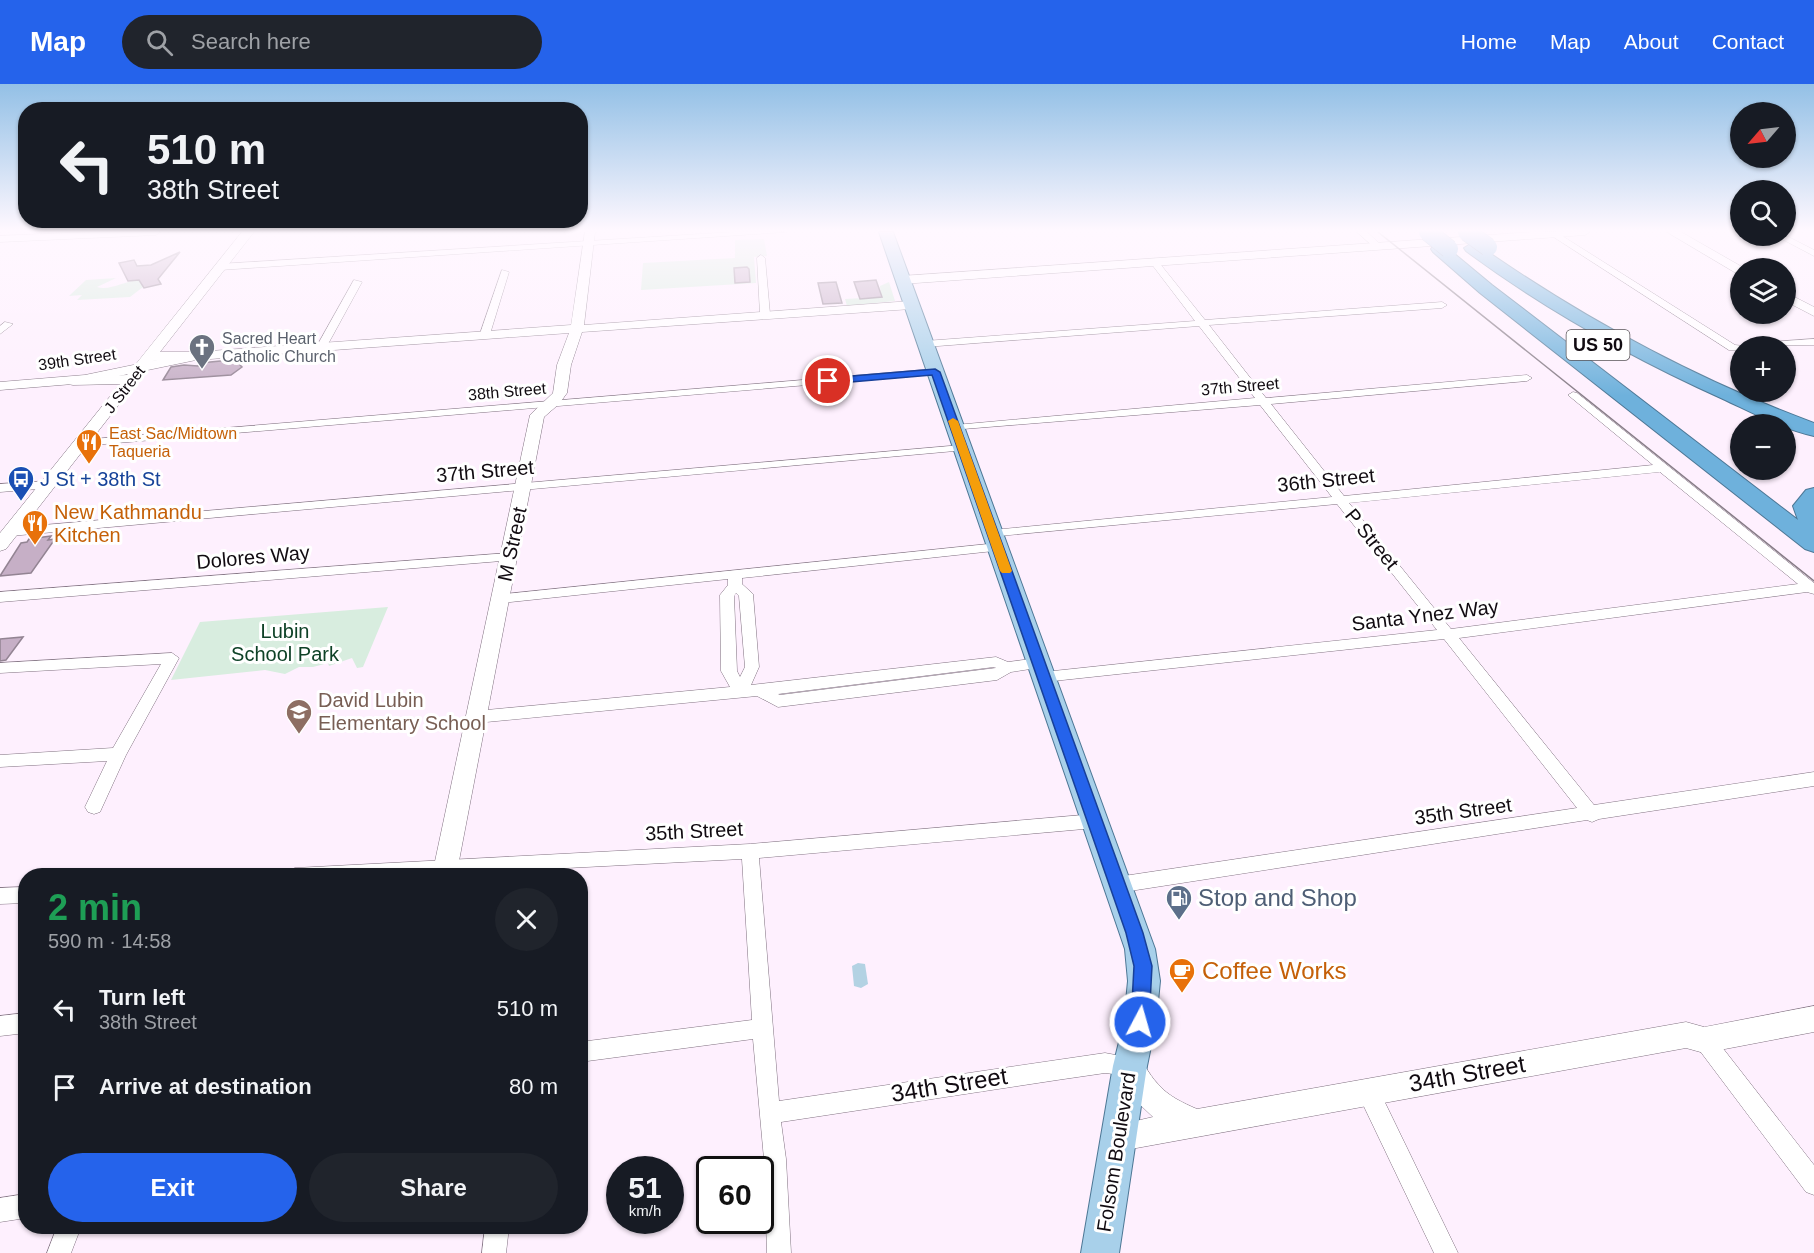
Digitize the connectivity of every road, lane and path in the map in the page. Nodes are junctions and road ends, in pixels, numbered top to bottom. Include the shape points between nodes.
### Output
1 (205, 287) edge
2 (355, 287) edge
3 (500, 287) edge
4 (582, 287) edge
5 (763, 287) edge
6 (904, 287) edge
7 (1173, 287) edge
8 (1486, 287) edge
9 (1504, 287) edge
10 (1529, 287) edge
11 (1551, 287) edge
12 (1638, 287) edge
13 (1796, 302) edge
14 (911, 305) junction
15 (1442, 305) dead end
16 (1814, 312) edge
17 (765, 314) junction
18 (1201, 323) junction
19 (577, 327) junction
20 (485, 334) junction
21 (1814, 342) edge
22 (1796, 343) edge
23 (925, 344) junction
24 (1730, 344) edge
25 (322, 346) junction
26 (195, 356) joint
27 (145, 362) junction
28 (935, 372) junction
29 (1730, 376) edge
30 (1527, 378) dead end
31 (131, 379) junction
32 (73, 381) junction
33 (0, 386) edge
34 (1573, 395) dead end
35 (1262, 401) junction
36 (1789, 402) edge
37 (550, 404) junction
38 (1814, 412) edge
39 (1736, 414) edge
40 (955, 428) junction
41 (1814, 430) edge
42 (1796, 442) edge
43 (81, 443) junction
44 (963, 448) junction
45 (1814, 449) edge
46 (1663, 468) junction
47 (47, 485) junction
48 (524, 487) junction
49 (0, 488) edge
50 (1814, 495) edge
51 (1340, 500) junction
52 (1814, 526) edge
53 (5, 538) edge
54 (995, 541) junction
55 (1814, 544) edge
56 (509, 556) junction
57 (735, 580) junction
58 (1812, 589) edge
59 (0, 597) edge
60 (501, 598) junction
61 (1448, 634) junction
62 (0, 668) edge
63 (1041, 670) junction
64 (740, 691) junction
65 (476, 717) junction
66 (118, 754) junction
67 (0, 761) edge
68 (1814, 779) edge
69 (94, 807) dead end
70 (1592, 815) junction
71 (1095, 821) junction
72 (750, 851) junction
73 (446, 866) junction
74 (416, 868) edge
75 (1117, 885) junction
76 (18, 895) edge
77 (0, 896) edge
78 (1814, 1019) edge
79 (18, 1024) edge
80 (0, 1026) edge
81 (763, 1028) junction
82 (1704, 1040) junction
83 (588, 1051) edge
84 (1130, 1066) junction
85 (1368, 1092) junction
86 (769, 1113) junction
87 (1197, 1123) junction
88 (1120, 1137) junction
89 (1814, 1184) edge
90 (18, 1207) edge
91 (0, 1210) edge
92 (66, 1234) edge
93 (496, 1234) edge
94 (59, 1253) edge
95 (494, 1253) edge
96 (779, 1253) edge
97 (1100, 1253) edge
98 (1446, 1253) edge

1 - 27 main road, J Street
2 - 25 street
3 - 20 street
4 - 19 street, M Street
5 - 17 street
6 - 14 main road, Folsom Boulevard
7 - 18 street, P Street
8 - 55 highway
9 - 39 highway, US 50 via 1598,345
10 - 41 highway, US 50 via 1625,345
11 - 29 highway via 1600,315
12 - 24 street
13 - 16 street
14 - 17 street
14 - 23 main road, Folsom Boulevard
15 - 18 street
17 - 19 street
18 - 23 street
18 - 35 street, P Street
19 - 20 street
19 - 37 street, M Street via 564,365 560,393
20 - 25 street
21 - 22 street
23 - 28 main road, Folsom Boulevard
25 - 26 street
26 - 27 main road
27 - 31 main road, J Street
27 - 32 street, 39th Street
28 - 37 street, 38th Street
28 - 40 main road, Folsom Boulevard
30 - 35 street, 37th Street
31 - 32 main road
31 - 43 main road, J Street
32 - 33 street, 39th Street
34 - 46 street
35 - 40 street, 37th Street
35 - 51 street, P Street
36 - 38 highway
37 - 43 street, 38th Street
37 - 48 street, M Street via 537,415
40 - 44 main road, Folsom Boulevard
42 - 45 highway
43 - 47 main road, J Street
44 - 48 street, 37th Street
44 - 54 main road, Folsom Boulevard
46 - 51 street, 36th Street
46 - 58 street
47 - 49 street
47 - 53 main road, J Street
48 - 53 street, 37th Street
48 - 56 street, M Street
50 - 52 highway via 1805,506
51 - 54 street, 36th Street
51 - 61 street, P Street
54 - 57 street, 36th Street
54 - 63 main road, Folsom Boulevard
56 - 59 street, Dolores Way
56 - 60 street, M Street
57 - 60 street, 36th Street
57 - 64 street via 727,596 729,671
57 - 64 street via 746,594 752,667
58 - 61 street, Santa Ynez Way
60 - 65 street, M Street
61 - 63 street, Santa Ynez Way
61 - 70 street, P Street
62 - 66 street via 172,658
63 - 64 street, Santa Ynez Way via 1007,667 997,675 923,679 778,700 758,689
63 - 71 main road, Folsom Boulevard
64 - 65 street, Santa Ynez Way
65 - 73 street, M Street
66 - 67 street
66 - 69 street
68 - 70 street, 35th Street
70 - 75 street, 35th Street
71 - 72 street, 35th Street
71 - 75 main road, Folsom Boulevard
72 - 73 street, 35th Street
72 - 81 street
73 - 74 street, 35th Street
75 - 84 main road, Folsom Boulevard via 1143,966 1140,1022
76 - 77 street
78 - 82 street, 34th Street
79 - 80 street
81 - 83 street
81 - 86 street
82 - 85 street, 34th Street via 1686,1035
82 - 89 street
84 - 86 street, 34th Street via 1105,1063 1057,1069
84 - 87 street via 1152,1100 1168,1112
84 - 88 main road, Folsom Boulevard
85 - 87 street, 34th Street
85 - 98 street
86 - 96 street
87 - 88 street, 34th Street
88 - 97 main road, Folsom Boulevard
90 - 91 street
92 - 94 street
93 - 95 street

